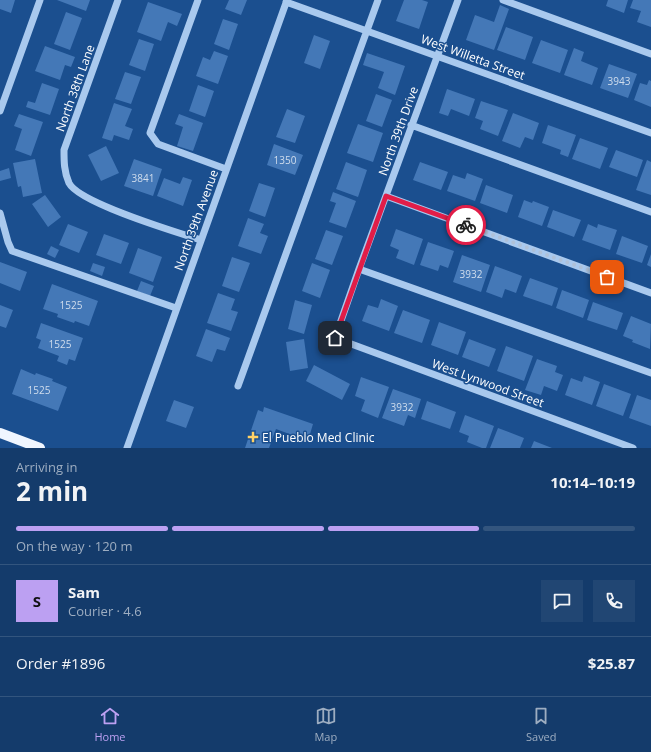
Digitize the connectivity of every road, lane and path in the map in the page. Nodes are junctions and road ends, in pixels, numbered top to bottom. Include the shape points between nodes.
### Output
1 (40, 0) edge
2 (118, 0) edge
3 (198, 0) edge
4 (378, 0) edge
5 (458, 0) edge
6 (504, 0) edge
7 (287, 1) edge
8 (367, 30) junction
9 (651, 54) edge
10 (438, 56) junction
11 (0, 111) edge
12 (411, 125) junction
13 (651, 133) edge
14 (226, 169) junction
15 (386, 196) junction
16 (651, 212) edge
17 (0, 213) edge
18 (201, 240) junction
19 (359, 269) junction
20 (651, 293) edge
21 (176, 308) junction
22 (335, 338) joint
23 (651, 373) edge
24 (238, 386) dead end
25 (0, 434) edge
26 (40, 448) edge
27 (126, 448) edge
28 (633, 448) edge

1 - 11 street
2 - 18 street, North 38th Lane via 64,150 64,166 70,184 83,196 100,205
3 - 14 street via 150,133 158,144
4 - 8 street
5 - 10 street, North 39th Drive
6 - 9 street
7 - 8 street, West Willetta Street
7 - 14 street, North 39th Avenue
8 - 10 street, West Willetta Street
8 - 24 street
10 - 12 street, North 39th Drive
10 - 13 street, West Willetta Street
12 - 15 street, North 39th Drive
12 - 16 street
14 - 18 street, North 39th Avenue
15 - 19 street, North 39th Drive
15 - 20 street
17 - 21 street via 12,251
18 - 21 street, North 39th Avenue
19 - 22 street, North 39th Drive
19 - 23 street
21 - 27 street, North 39th Avenue
22 - 28 street, West Lynwood Street
25 - 26 main road

